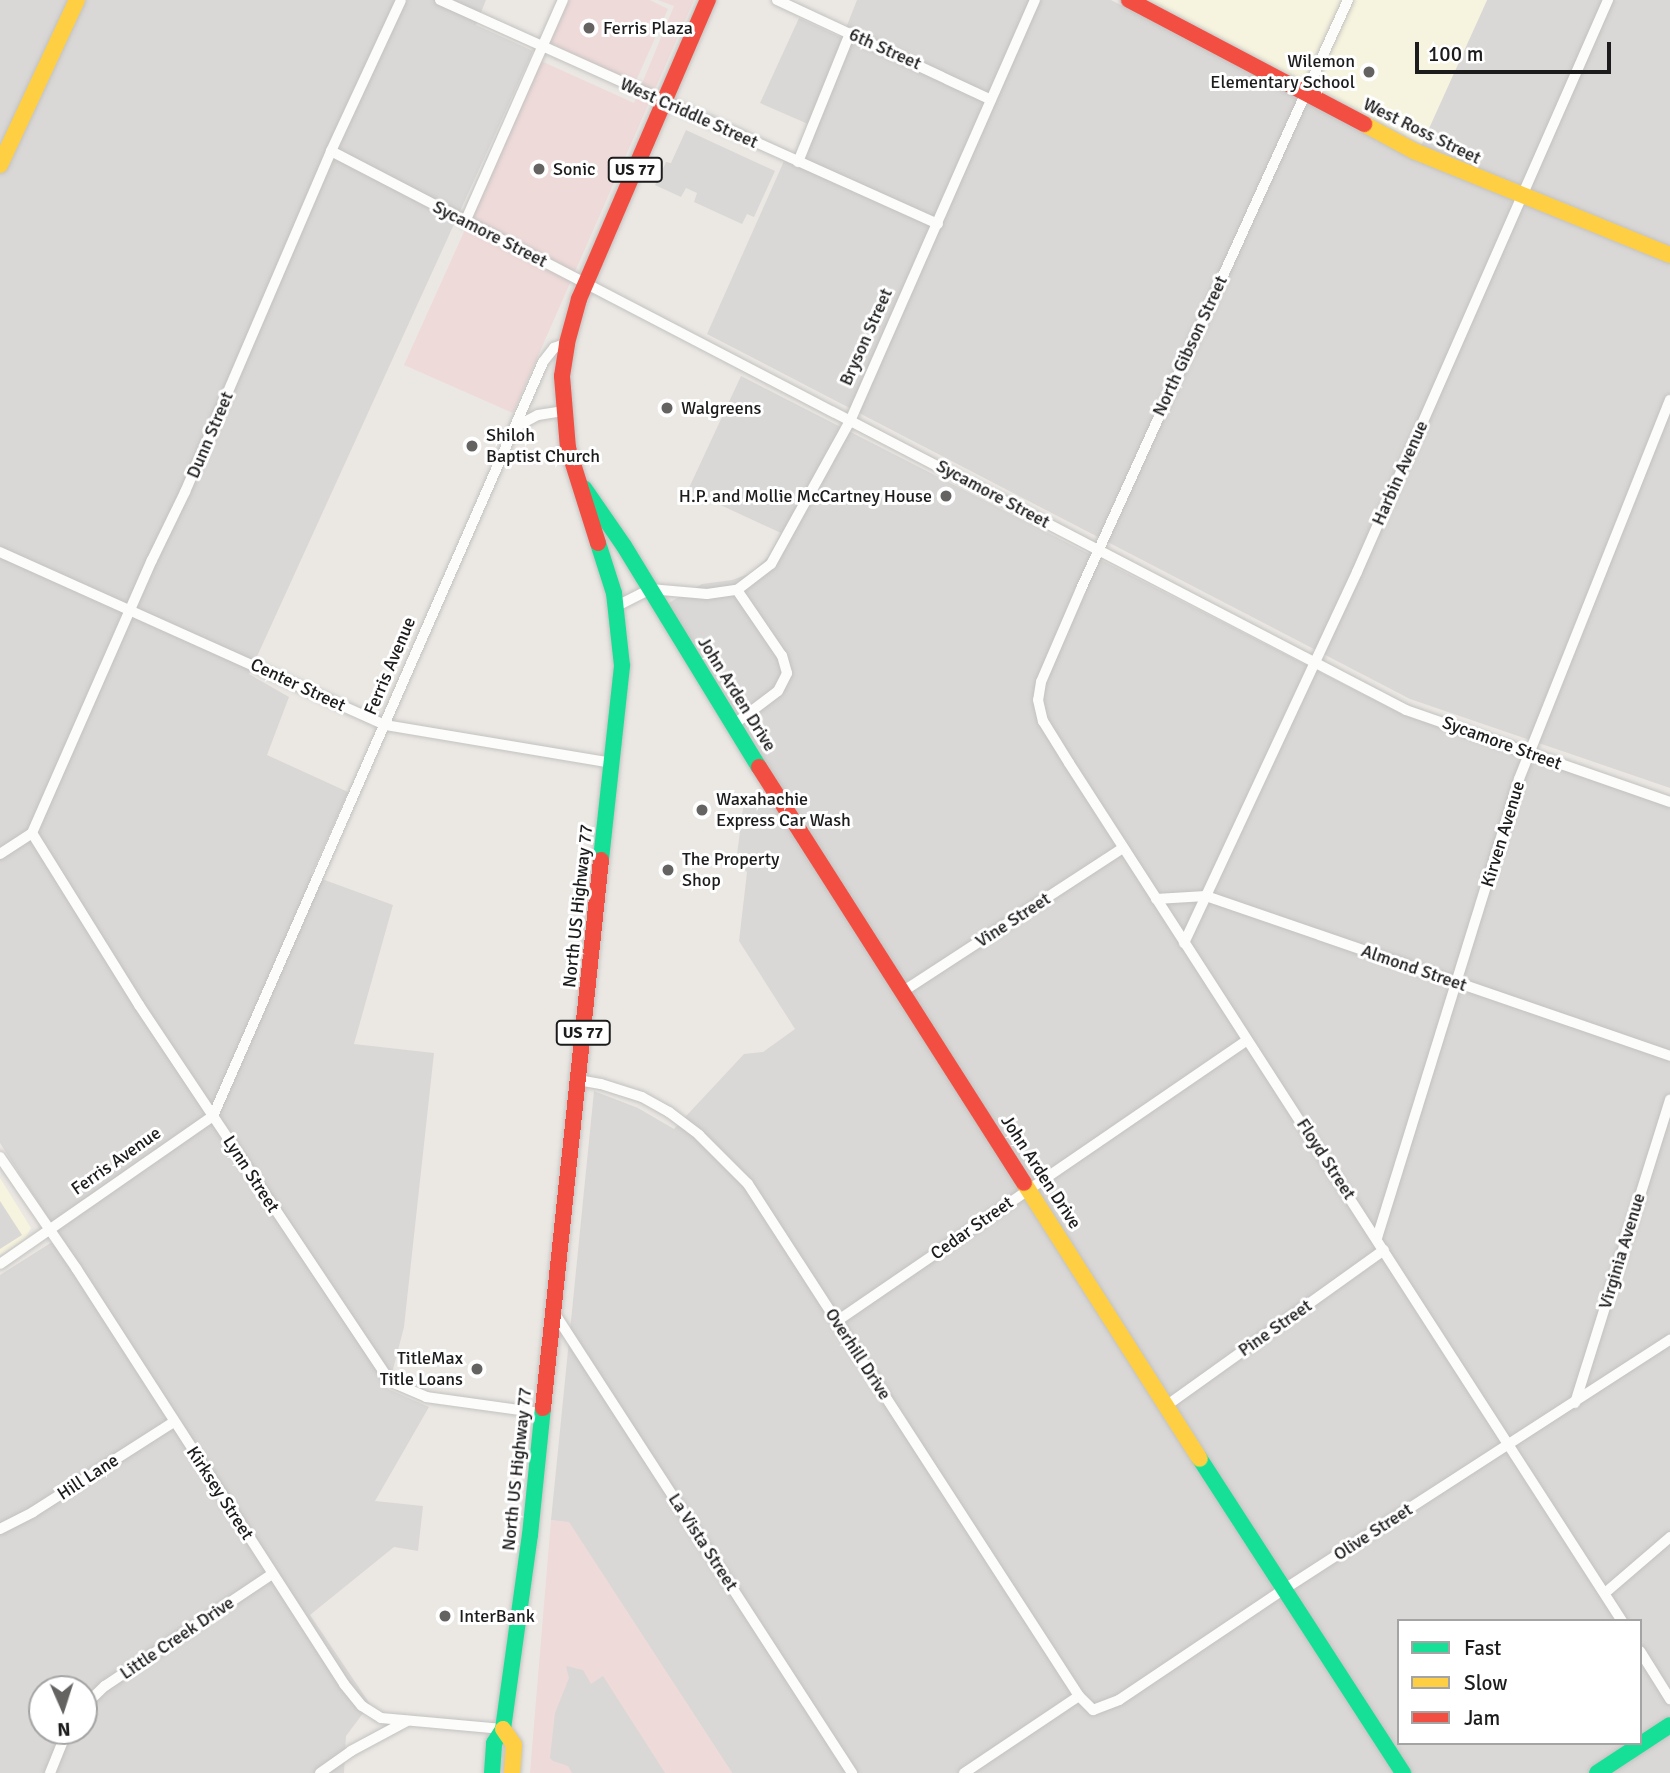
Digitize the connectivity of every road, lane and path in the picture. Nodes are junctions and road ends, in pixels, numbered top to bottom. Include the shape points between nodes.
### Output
1 (77, 0) edge
2 (401, 0) edge
3 (440, 0) edge
4 (563, 0) edge
5 (708, 0) edge
6 (777, 0) edge
7 (1035, 0) edge
8 (1129, 0) edge
9 (1348, 0) edge
10 (1608, 0) edge
11 (850, 33) junction
12 (542, 47) junction
13 (1305, 94) junction
14 (991, 100) junction
15 (664, 101) junction
16 (331, 151) junction
17 (1, 160) edge
18 (797, 162) junction
19 (1521, 196) junction
20 (465, 222) junction
21 (938, 224) junction
22 (1670, 255) edge
23 (586, 283) junction
24 (567, 342) junction
25 (1670, 400) edge
26 (563, 411) junction
27 (851, 419) junction
28 (519, 425) junction
29 (572, 470) junction
30 (1099, 549) junction
31 (0, 551) edge
32 (650, 590) junction
33 (737, 590) junction
34 (617, 606) junction
35 (130, 610) junction
36 (1313, 661) junction
37 (1038, 695) joint
38 (385, 725) junction
39 (733, 725) junction
40 (1529, 754) junction
41 (612, 762) junction
42 (1670, 802) edge
43 (32, 833) junction
44 (1123, 848) junction
45 (0, 854) edge
46 (1206, 896) junction
47 (1156, 900) junction
48 (1184, 943) junction
49 (1456, 982) junction
50 (902, 992) junction
51 (1247, 1040) junction
52 (1670, 1056) edge
53 (578, 1080) junction
54 (1670, 1099) edge
55 (213, 1116) junction
56 (0, 1157) edge
57 (1029, 1189) junction
58 (51, 1231) junction
59 (1377, 1238) junction
60 (1384, 1250) junction
61 (0, 1264) edge
62 (554, 1312) junction
63 (837, 1321) junction
64 (1670, 1340) edge
65 (1575, 1403) junction
66 (1166, 1406) junction
67 (542, 1413) junction
68 (174, 1422) junction
69 (1510, 1444) junction
70 (0, 1529) edge
71 (1670, 1537) edge
72 (272, 1574) junction
73 (1283, 1590) junction
74 (1605, 1593) junction
75 (1621, 1619) edge
76 (1642, 1654) edge
77 (98, 1693) edge
78 (1079, 1696) junction
79 (1670, 1699) edge
80 (407, 1721) junction
81 (1670, 1725) edge
82 (503, 1729) junction
83 (1642, 1743) edge
84 (61, 1745) edge
85 (1640, 1745) edge
86 (50, 1773) edge
87 (320, 1773) edge
88 (492, 1773) edge
89 (512, 1773) edge
90 (852, 1773) edge
91 (964, 1773) edge
92 (1403, 1773) edge
93 (1597, 1773) edge

1 - 17 street
2 - 16 street, Dunn Street
3 - 12 street, West Criddle Street
4 - 12 street
5 - 15 street, Ferris Avenue / US 77
6 - 11 street, 6th Street
7 - 14 street, Bryson Street
8 - 13 street, West Ross Street
9 - 13 street, North Gibson Street
10 - 19 street, Harbin Avenue
11 - 14 street, 6th Street
11 - 18 street
12 - 15 street, West Criddle Street
12 - 20 street
13 - 19 street, West Ross Street via 1414,151
13 - 30 street, North Gibson Street
14 - 21 street, Bryson Street
15 - 18 street, West Criddle Street
15 - 23 street, Ferris Avenue / US 77
16 - 20 street, Sycamore Street
16 - 35 street, Dunn Street
18 - 21 street, West Criddle Street
19 - 22 street, West Ross Street
19 - 36 street, Harbin Avenue via 1357,572
20 - 23 street, Sycamore Street
21 - 27 street, Bryson Street
23 - 24 street, Ferris Avenue / US 77
23 - 27 street, Sycamore Street
24 - 26 street, North US Highway 77 / US 77
24 - 28 street, Ferris Avenue via 547,355
25 - 40 street, Kirven Avenue
26 - 28 street via 538,415
26 - 29 street, North US Highway 77 / US 77
27 - 30 street, Sycamore Street
27 - 33 street, Bryson Street via 771,565
28 - 38 street, Ferris Avenue
29 - 32 street
29 - 34 street, North US Highway 77 / US 77
30 - 36 street, Sycamore Street
30 - 37 street, North Gibson Street
31 - 35 street, Center Street
32 - 33 street via 688,594
32 - 34 street
32 - 39 street, John Arden Drive
33 - 39 street via 782,656 787,673 778,691
34 - 41 street, North US Highway 77 / US 77 via 622,666
35 - 38 street, Center Street
35 - 43 street, Dunn Street
36 - 40 street, Sycamore Street via 1406,710
36 - 46 street, Harbin Avenue
37 - 44 street, Floyd Street via 1043,721
38 - 41 street, Center Street
38 - 55 street, Ferris Avenue
39 - 50 street, John Arden Drive
40 - 42 street, Sycamore Street
40 - 49 street, Kirven Avenue
41 - 53 street, North US Highway 77 / US 77
43 - 45 street
43 - 55 street, Lynn Street
44 - 47 street, Floyd Street
44 - 50 street, Vine Street
46 - 47 street, Almond Street
46 - 48 street, Harbin Avenue
46 - 49 street, Almond Street
47 - 48 street, Floyd Street
48 - 51 street, Floyd Street
49 - 52 street, Almond Street
49 - 59 street, Kirven Avenue
50 - 57 street, John Arden Drive
51 - 57 street, Cedar Street
51 - 59 street, Floyd Street
53 - 62 street, North US Highway 77 / US 77
53 - 63 street, Overhill Drive via 642,1097 669,1112 716,1150 748,1184
54 - 65 street, Virginia Avenue
55 - 58 street, Ferris Avenue
55 - 67 street, Lynn Street via 386,1376 426,1397
56 - 58 street, Kirksey Street
57 - 63 street, Cedar Street
57 - 66 street, John Arden Drive
58 - 61 street, Ferris Avenue
58 - 68 street, Kirksey Street
59 - 60 street, Floyd Street
60 - 66 street, Pine Street
60 - 69 street, Floyd Street
62 - 67 street, North US Highway 77 / US 77
62 - 90 street, La Vista Street
63 - 78 street, Overhill Drive
64 - 65 street, Olive Street
65 - 69 street, Olive Street
66 - 73 street, John Arden Drive
67 - 82 street, North US Highway 77 / US 77
68 - 70 street, Hill Lane
68 - 72 street, Kirksey Street
69 - 73 street, Olive Street
69 - 74 street, Floyd Street
71 - 74 street
72 - 77 street, Little Creek Drive
72 - 80 street, Kirksey Street via 362,1706 381,1718
73 - 78 street, Olive Street via 1119,1700 1093,1710
73 - 92 street, John Arden Drive
74 - 75 street, Floyd Street
76 - 79 street
78 - 91 street
80 - 82 street, Kirksey Street
80 - 87 street
81 - 83 street
82 - 88 street, North US Highway 77 / US 77 via 494,1743
82 - 89 street, North US Highway 77 / US 77 via 514,1745
84 - 86 street
85 - 93 street

